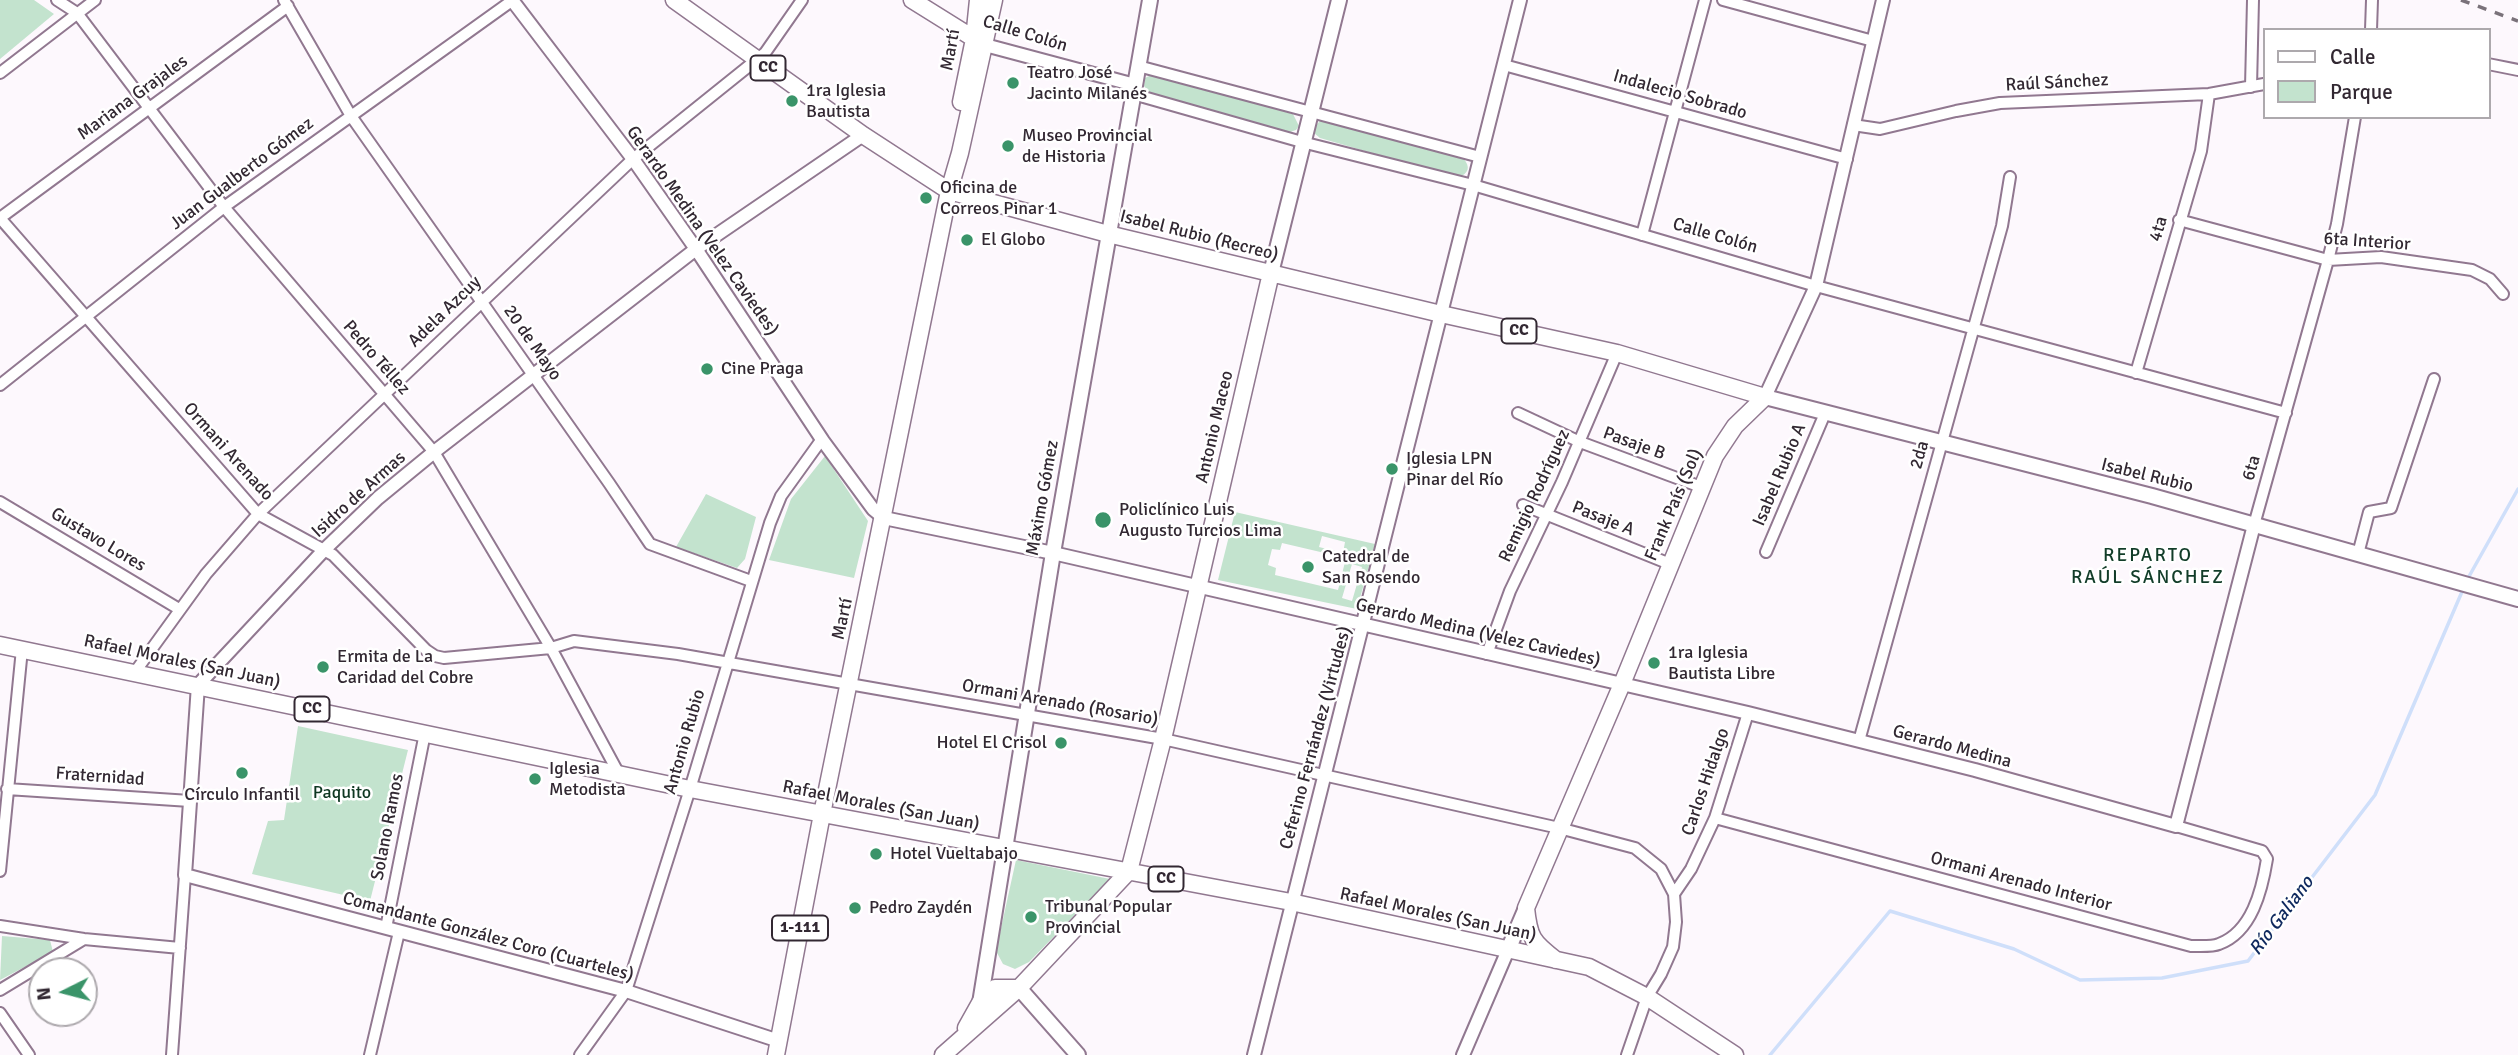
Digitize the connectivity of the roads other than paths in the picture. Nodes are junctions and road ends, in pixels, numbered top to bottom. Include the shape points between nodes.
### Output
1 (57, 0) edge
2 (95, 0) edge
3 (512, 0) edge
4 (674, 0) edge
5 (802, 0) edge
6 (912, 0) edge
7 (1150, 0) edge
8 (1339, 0) edge
9 (1520, 0) edge
10 (1705, 0) edge
11 (1723, 0) edge
12 (1883, 0) edge
13 (2253, 0) edge
14 (2372, 0) edge
15 (990, 2) edge
16 (286, 3) edge
17 (77, 13) junction
18 (976, 21) junction
19 (2371, 28) edge
20 (956, 29) junction
21 (1873, 41) junction
22 (979, 42) junction
23 (756, 59) junction
24 (2490, 64) edge
25 (1504, 65) junction
26 (1138, 66) junction
27 (2518, 70) edge
28 (0, 73) edge
29 (2262, 84) edge
30 (2251, 87) junction
31 (1134, 90) junction
32 (2209, 94) junction
33 (149, 108) junction
34 (1311, 110) junction
35 (1675, 111) junction
36 (351, 116) junction
37 (2355, 119) edge
38 (1853, 125) junction
39 (863, 135) junction
40 (1302, 142) junction
41 (1480, 157) junction
42 (633, 159) junction
43 (1847, 159) junction
44 (2010, 177) dead end
45 (1473, 185) junction
46 (949, 191) junction
47 (224, 207) junction
48 (0, 218) edge
49 (2179, 220) junction
50 (1108, 234) junction
51 (1642, 235) junction
52 (696, 249) junction
53 (2329, 260) junction
54 (1271, 273) junction
55 (1816, 286) junction
56 (2503, 294) dead end
57 (481, 301) junction
58 (1441, 314) junction
59 (86, 318) junction
60 (1973, 327) junction
61 (1617, 353) junction
62 (532, 373) junction
63 (2136, 373) junction
64 (2434, 379) dead end
65 (0, 385) edge
66 (385, 395) junction
67 (1765, 397) junction
68 (1826, 411) junction
69 (1518, 413) dead end
70 (2286, 413) junction
71 (822, 439) junction
72 (1580, 442) junction
73 (1942, 442) junction
74 (434, 452) junction
75 (1701, 488) junction
76 (0, 502) edge
77 (1523, 505) dead end
78 (258, 514) junction
79 (1546, 515) junction
80 (884, 518) junction
81 (2254, 525) junction
82 (325, 549) junction
83 (1766, 552) dead end
84 (1053, 553) junction
85 (2358, 554) junction
86 (1670, 564) junction
87 (751, 581) junction
88 (1198, 587) junction
89 (2518, 599) edge
90 (179, 609) junction
91 (1364, 624) junction
92 (0, 645) edge
93 (551, 648) junction
94 (22, 649) junction
95 (1487, 653) junction
96 (727, 662) junction
97 (135, 671) junction
98 (850, 682) junction
99 (1622, 684) junction
100 (198, 685) junction
101 (1748, 713) junction
102 (1027, 715) junction
103 (425, 733) junction
104 (1163, 739) junction
105 (1859, 741) junction
106 (619, 774) junction
107 (1324, 775) junction
108 (7, 789) junction
109 (690, 789) junction
110 (190, 801) junction
111 (822, 814) junction
112 (1715, 818) junction
113 (2176, 826) junction
114 (1, 827) edge
115 (1559, 828) junction
116 (1004, 849) junction
117 (2267, 859) joint
118 (0, 871) edge
119 (1129, 871) junction
120 (185, 875) junction
121 (1674, 894) junction
122 (1291, 902) junction
123 (1526, 908) junction
124 (0, 926) edge
125 (392, 930) junction
126 (84, 939) junction
127 (180, 948) junction
128 (1508, 950) junction
129 (1556, 960) junction
130 (1019, 988) junction
131 (0, 990) edge
132 (626, 991) junction
133 (1647, 997) junction
134 (980, 1003) junction
135 (0, 1013) edge
136 (957, 1042) junction
137 (777, 1048) edge
138 (29, 1055) edge
139 (172, 1055) edge
140 (370, 1055) edge
141 (580, 1055) edge
142 (943, 1055) edge
143 (1077, 1055) edge
144 (1254, 1055) edge
145 (1463, 1055) edge
146 (1627, 1055) edge
147 (1735, 1055) edge

1 - 17 street, Pedro Téllez
2 - 17 street
3 - 36 street, Juan Gualberto Gómez
3 - 42 street, Gerardo Medina (Velez Caviedes)
4 - 23 main road, Isabel Rubio (Recreo) / CC
5 - 23 street, Adela Azcuy
6 - 20 main road, Calle Colón
7 - 26 main road, Máximo Gómez
8 - 34 main road, Antonio Maceo
9 - 25 street
10 - 35 street
11 - 21 street
12 - 21 street, Frank País (Sol)
13 - 30 street
14 - 19 street
15 - 18 main road
15 - 22 main road, Martí
16 - 33 street, Mariana Grajales
16 - 36 street, 20 de Mayo
17 - 28 street
17 - 33 street, Pedro Téllez
18 - 20 main road
18 - 22 main road, Martí
20 - 22 main road, Calle Colón
21 - 38 street, Frank País (Sol)
22 - 31 street, Calle Colón
22 - 46 main road, Martí
23 - 39 main road, Isabel Rubio (Recreo) / CC
23 - 42 street, Adela Azcuy
24 - 27 street
25 - 35 street, Indalecio Sobrado
25 - 41 street
26 - 31 main road, Máximo Gómez
26 - 34 street
29 - 30 street, Raúl Sánchez
30 - 32 street, Raúl Sánchez
31 - 40 street, Calle Colón
31 - 50 main road, Máximo Gómez
32 - 38 street, Raúl Sánchez via 2000,103 1880,129
32 - 49 street, 4ta via 2201,151
33 - 47 street, Pedro Téllez
33 - 48 street, Mariana Grajales
34 - 40 main road, Antonio Maceo
34 - 41 street
35 - 43 street, Indalecio Sobrado
35 - 51 street
36 - 47 street, Juan Gualberto Gómez
36 - 57 street, 20 de Mayo
37 - 53 street, 6ta
38 - 43 street, Frank País (Sol)
39 - 46 main road, Isabel Rubio (Recreo) / CC
39 - 52 street, Isidro de Armas
40 - 45 street, Calle Colón
40 - 54 main road, Antonio Maceo
41 - 45 street, Ceferino Fernández (Virtudes)
42 - 52 street, Gerardo Medina (Velez Caviedes)
42 - 57 street, Adela Azcuy
43 - 55 street, Frank País (Sol)
44 - 60 street, 2da via 2002,226
45 - 51 street, Calle Colón
45 - 58 street, Ceferino Fernández (Virtudes)
46 - 50 main road, Isabel Rubio (Recreo) / CC
46 - 80 main road, Martí
47 - 59 street, Juan Gualberto Gómez
47 - 66 street, Pedro Téllez
48 - 59 street, Ormani Arenado
49 - 53 street, 6ta Interior
49 - 63 street, 4ta
50 - 54 main road, Isabel Rubio (Recreo) / CC
50 - 84 main road, Máximo Gómez
51 - 55 street, Calle Colón
52 - 62 street, Isidro de Armas
52 - 71 street, Gerardo Medina (Velez Caviedes)
53 - 56 street, 6ta Interior via 2381,257 2472,271 2490,279
53 - 70 street, 6ta
54 - 58 main road, Isabel Rubio (Recreo) / CC
54 - 88 main road, Antonio Maceo
55 - 60 street, Calle Colón
55 - 67 street, Frank País (Sol)
57 - 62 street, 20 de Mayo
57 - 66 street, Adela Azcuy
58 - 61 main road, Isabel Rubio (Recreo) / CC
58 - 91 street, Ceferino Fernández (Virtudes)
59 - 65 street, Juan Gualberto Gómez
59 - 78 street, Ormani Arenado
60 - 63 street, Calle Colón
60 - 73 street, 2da
61 - 67 main road, Isabel Rubio (Recreo) / CC
61 - 72 street, Remigio Rodríguez
62 - 74 street, Isidro de Armas
62 - 87 street, 20 de Mayo via 650,544
63 - 70 street, Calle Colón
64 - 85 street via 2391,509 2369,512
66 - 74 street, Pedro Téllez
66 - 78 street, Adela Azcuy
67 - 68 main road, Isabel Rubio
67 - 75 main road, Frank País (Sol) via 1726,439
68 - 73 main road, Isabel Rubio
68 - 83 street, Isabel Rubio A
69 - 72 street, Pasaje B
70 - 81 street, 6ta
71 - 80 street, Gerardo Medina (Velez Caviedes)
71 - 87 street, Antonio Rubio via 781,496
72 - 75 street, Pasaje B
72 - 79 street, Remigio Rodríguez
73 - 81 main road, Isabel Rubio
73 - 105 street, 2da
74 - 82 street, Isidro de Armas
74 - 93 street, Pedro Téllez
75 - 86 main road, Frank País (Sol)
76 - 90 street, Gustavo Lores
77 - 79 street, Pasaje A
78 - 82 street, Ormani Arenado
78 - 90 street, Adela Azcuy
79 - 86 street, Pasaje A
79 - 95 street, Remigio Rodríguez
80 - 84 street, Gerardo Medina (Velez Caviedes)
80 - 98 main road, Martí
81 - 85 main road, Isabel Rubio
81 - 113 street, 6ta
82 - 93 street, Ormani Arenado via 435,656
82 - 100 street, Isidro de Armas
84 - 88 street, Gerardo Medina (Velez Caviedes)
84 - 102 main road, Máximo Gómez
85 - 89 main road, Isabel Rubio
86 - 99 main road, Frank País (Sol)
87 - 96 street, Antonio Rubio
88 - 91 street, Gerardo Medina (Velez Caviedes)
88 - 104 main road, Antonio Maceo
90 - 97 street, Adela Azcuy
91 - 95 street, Gerardo Medina (Velez Caviedes)
91 - 107 street, Ceferino Fernández (Virtudes)
92 - 94 main road, Rafael Morales (San Juan) / CC
93 - 96 street, Ormani Arenado (Rosario) via 574,641
93 - 106 street, Pedro Téllez
94 - 97 main road, Rafael Morales (San Juan) / CC
94 - 108 street
95 - 99 street, Gerardo Medina (Velez Caviedes)
96 - 98 street, Ormani Arenado (Rosario)
96 - 109 street, Antonio Rubio
97 - 100 main road, Rafael Morales (San Juan) / CC
98 - 102 street, Ormani Arenado (Rosario)
98 - 111 main road, Martí
99 - 101 street, Gerardo Medina
99 - 115 main road, Frank País (Sol)
100 - 103 main road, Rafael Morales (San Juan) / CC
100 - 110 street
101 - 105 street, Gerardo Medina
101 - 112 street, Carlos Hidalgo
102 - 104 street, Ormani Arenado (Rosario)
102 - 116 main road, Máximo Gómez
103 - 106 main road, Rafael Morales (San Juan) / CC
103 - 125 street, Solano Ramos
104 - 107 street, Ormani Arenado (Rosario)
104 - 119 main road, Antonio Maceo
105 - 113 street, Gerardo Medina
106 - 109 main road, Rafael Morales (San Juan) / CC
107 - 115 street, Ormani Arenado (Rosario)
107 - 122 street, Ceferino Fernández (Virtudes)
108 - 110 street, Fraternidad
108 - 114 street
109 - 111 main road, Rafael Morales (San Juan) / CC
109 - 132 street, Antonio Rubio
110 - 120 street
111 - 116 main road, Rafael Morales (San Juan) / CC
111 - 137 main road, Martí / 1-111
112 - 117 street, Ormani Arenado Interior via 2191,946 2219,944 2244,928 2263,883
112 - 121 street, Carlos Hidalgo
113 - 117 street, Gerardo Medina via 2262,851
114 - 118 street
115 - 121 street via 1635,848 1661,869
115 - 123 main road, Frank País (Sol)
116 - 119 main road, Rafael Morales (San Juan) / CC
116 - 134 main road, Máximo Gómez
119 - 122 main road, Rafael Morales (San Juan) / CC
119 - 130 main road, Antonio Maceo
120 - 125 street, Comandante González Coro (Cuarteles)
120 - 127 street
121 - 133 street via 1673,947
122 - 128 main road, Rafael Morales (San Juan) / CC
122 - 144 street, Ceferino Fernández (Virtudes)
123 - 128 main road
123 - 129 main road via 1536,946
124 - 126 street
125 - 132 street, Comandante González Coro (Cuarteles)
125 - 140 street, Solano Ramos
126 - 127 street
126 - 131 street
127 - 139 street
128 - 129 main road, Rafael Morales (San Juan) / CC
128 - 145 street
129 - 133 main road, Rafael Morales (San Juan) / CC via 1589,967
130 - 134 main road via 995,988
130 - 136 main road, Antonio Maceo
130 - 143 main road
132 - 137 street, Comandante González Coro (Cuarteles)
132 - 141 street, Antonio Rubio
133 - 146 street
133 - 147 main road, Rafael Morales (San Juan) / CC
134 - 136 main road, Antonio Maceo
135 - 138 street
136 - 142 main road, Antonio Maceo

